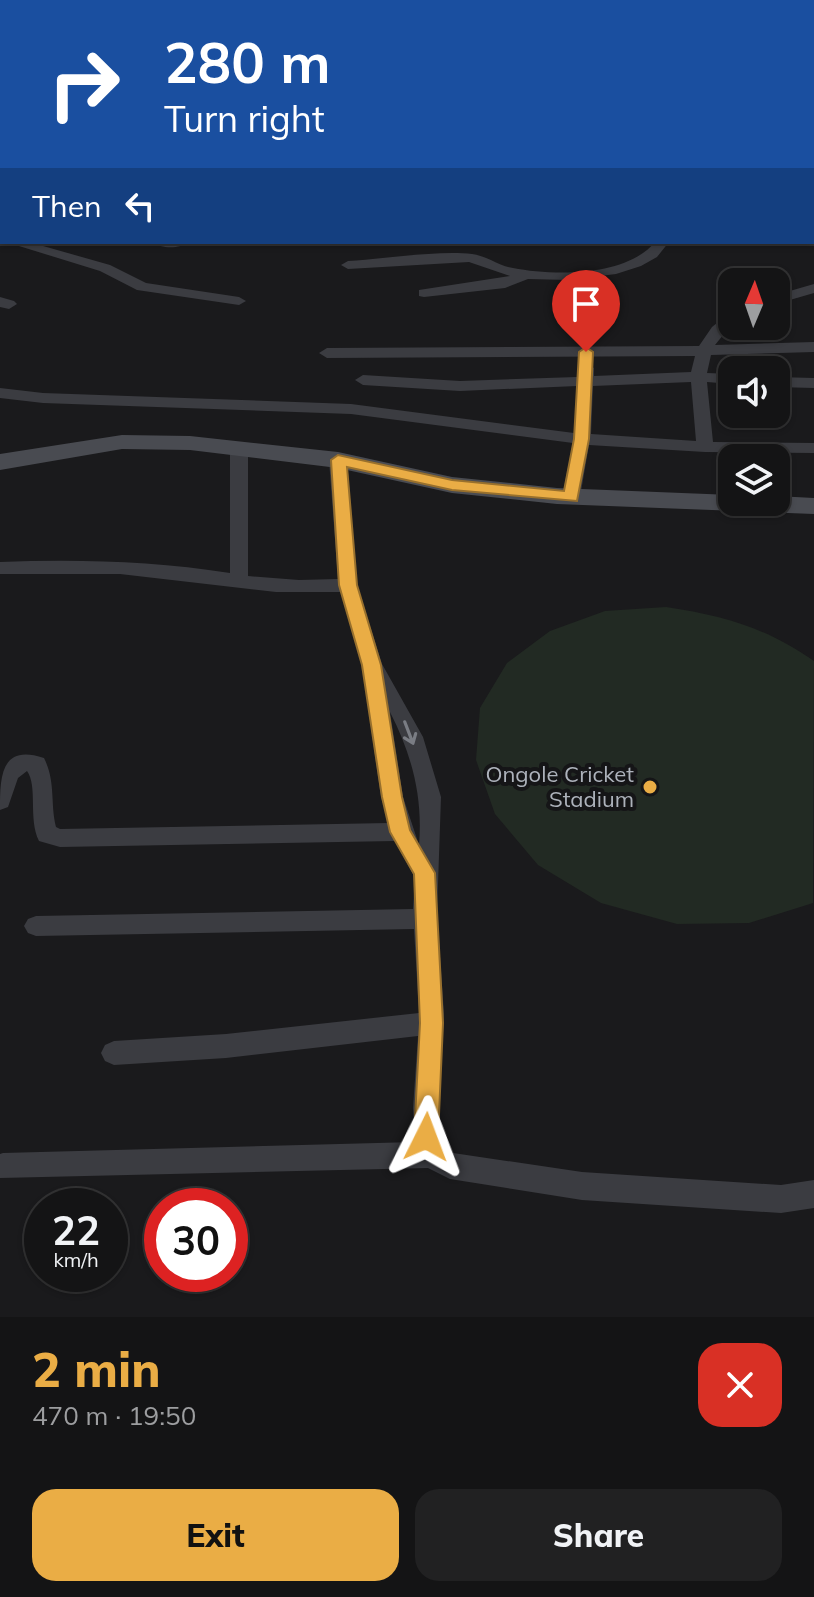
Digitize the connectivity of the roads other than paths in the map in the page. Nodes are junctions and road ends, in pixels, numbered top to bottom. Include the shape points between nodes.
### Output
1 (20, 244) edge
2 (661, 244) edge
3 (348, 265) dead end
4 (525, 275) junction
5 (814, 288) edge
6 (424, 293) dead end
7 (790, 296) edge
8 (239, 301) dead end
9 (718, 329) edge
10 (814, 347) edge
11 (702, 351) junction
12 (586, 352) junction
13 (327, 353) dead end
14 (698, 377) junction
15 (718, 378) edge
16 (363, 380) dead end
17 (586, 381) junction
18 (790, 382) edge
19 (814, 383) edge
20 (0, 393) edge
21 (582, 439) junction
22 (239, 447) junction
23 (705, 447) junction
24 (718, 447) edge
25 (790, 448) edge
26 (814, 448) edge
27 (338, 460) junction
28 (0, 462) edge
29 (571, 497) junction
30 (718, 501) edge
31 (790, 504) edge
32 (814, 506) edge
33 (0, 568) edge
34 (239, 581) junction
35 (348, 585) junction
36 (372, 665) junction
37 (0, 801) edge
38 (401, 832) junction
39 (425, 873) junction
40 (425, 919) junction
41 (36, 926) dead end
42 (431, 1023) junction
43 (114, 1053) dead end
44 (430, 1155) junction
45 (3, 1166) dead end
46 (814, 1194) edge

1 - 8 street via 105,268 142,287
2 - 4 street via 614,270
3 - 4 street via 469,258
4 - 6 street via 495,286
5 - 7 street
9 - 11 street
10 - 11 street
11 - 12 street
11 - 14 street
12 - 13 street
12 - 17 street
14 - 15 street
14 - 17 street
14 - 23 street
16 - 17 street via 460,386
17 - 21 street
18 - 19 street
20 - 21 street via 351,409
21 - 23 street
21 - 29 street
22 - 27 street
22 - 28 street via 122,442
22 - 34 street
23 - 24 street
25 - 26 street
27 - 29 street via 452,485
27 - 35 street
29 - 30 street
31 - 32 street
33 - 34 street via 129,568
34 - 35 street via 292,589
35 - 36 street
36 - 38 street
36 -> 39 street via 396,702 428,789 432,812
37 - 38 street via 7,774 27,762 43,773 43,826 47,834 60,838
38 - 39 street
39 - 40 street
40 - 41 street
40 - 42 street
42 - 43 street
42 - 44 street via 426,1137
44 - 45 street
44 - 46 street via 450,1166 582,1186 781,1199

